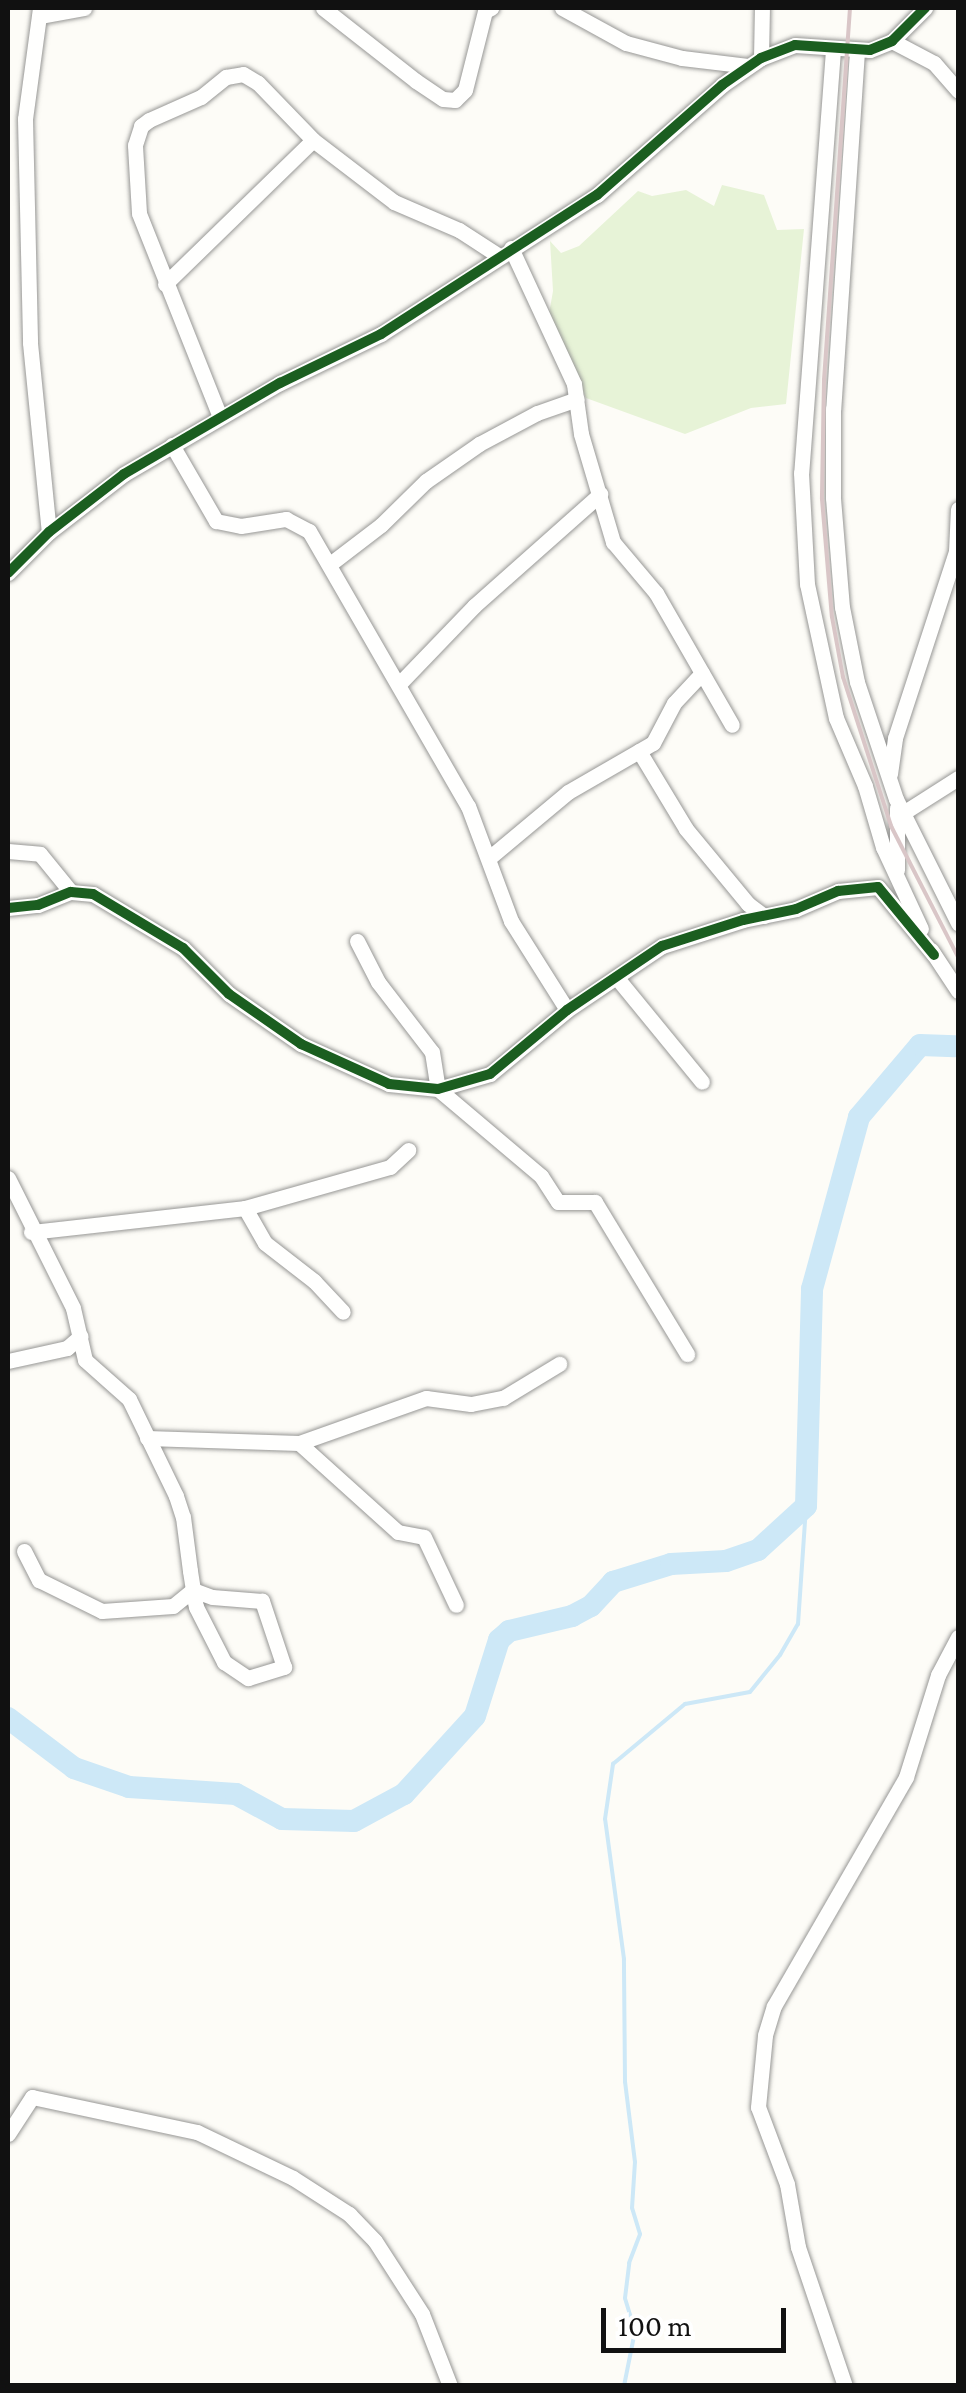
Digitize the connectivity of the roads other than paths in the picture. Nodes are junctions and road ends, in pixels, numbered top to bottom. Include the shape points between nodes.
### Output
1 (84, 8) edge
2 (324, 8) edge
3 (491, 8) edge
4 (567, 8) edge
5 (762, 8) edge
6 (925, 8) edge
7 (40, 12) edge
8 (892, 41) junction
9 (834, 50) junction
10 (857, 52) junction
11 (754, 62) junction
12 (958, 91) edge
13 (314, 140) junction
14 (505, 252) junction
15 (165, 284) junction
16 (577, 399) junction
17 (220, 416) junction
18 (172, 445) junction
19 (600, 494) junction
20 (958, 508) edge
21 (49, 532) junction
22 (958, 532) edge
23 (330, 564) junction
24 (8, 573) edge
25 (702, 673) junction
26 (400, 683) junction
27 (732, 725) dead end
28 (639, 751) junction
29 (958, 778) edge
30 (890, 782) junction
31 (900, 806) junction
32 (8, 850) edge
33 (489, 858) junction
34 (898, 880) junction
35 (71, 892) junction
36 (8, 908) edge
37 (956, 913) edge
38 (764, 916) junction
39 (357, 941) dead end
40 (934, 955) junction
41 (617, 978) junction
42 (958, 990) edge
43 (567, 1010) junction
44 (702, 1082) dead end
45 (438, 1090) junction
46 (408, 1150) dead end
47 (8, 1178) edge
48 (245, 1208) junction
49 (31, 1232) junction
50 (343, 1312) dead end
51 (81, 1336) junction
52 (687, 1354) dead end
53 (8, 1361) edge
54 (559, 1364) dead end
55 (147, 1438) junction
56 (299, 1443) junction
57 (24, 1551) dead end
58 (193, 1590) junction
59 (456, 1604) dead end
60 (958, 1637) edge
61 (8, 2134) edge
62 (450, 2386) edge
63 (845, 2386) edge

1 - 7 street
2 - 3 street via 416,81 455,100 465,90
4 - 11 street via 626,43 682,58
5 - 11 street
6 - 8 street
7 - 21 street via 25,119 30,343
8 - 10 street
8 - 12 street via 934,63
9 - 10 street
9 - 11 street via 795,45
9 - 34 street via 801,473 807,584 836,718
10 - 30 street via 833,498 848,645
11 - 14 street via 613,184
13 - 14 street via 394,202
13 - 15 street
13 - 15 street via 243,74 226,77 141,126 137,200
14 - 16 street
14 - 17 street via 380,334
15 - 17 street
16 - 19 street
16 - 23 street via 479,444
17 - 18 street
18 - 21 street
18 - 23 street via 216,521 295,521
19 - 25 street via 613,542 656,593
19 - 26 street via 474,606
20 - 22 street
21 - 24 street
22 - 30 street via 895,738
23 - 26 street
25 - 27 street
25 - 28 street via 674,703 660,734
26 - 33 street
28 - 33 street via 568,792
28 - 38 street via 686,829
29 - 31 street
30 - 31 street
31 - 34 street
31 - 37 street
32 - 35 street via 40,854
33 - 43 street via 511,921
34 - 40 street
35 - 36 street
35 - 45 street via 94,894 183,948 230,994 301,1044 389,1084
38 - 40 street via 870,885
38 - 41 street via 662,946
39 - 45 street via 378,982 432,1052
40 - 42 street
41 - 43 street
41 - 44 street
43 - 45 street via 490,1074
45 - 52 street via 541,1176 558,1202 595,1202
46 - 48 street via 390,1167
47 - 49 street
48 - 49 street
48 - 50 street via 265,1243
49 - 51 street
51 - 53 street via 67,1348
51 - 55 street via 89,1368 129,1398
54 - 56 street via 503,1398 471,1404 426,1398
55 - 56 street
55 - 58 street via 183,1517
56 - 59 street via 398,1532 424,1537
57 - 58 street via 39,1580 102,1611 173,1606
58 - 58 street via 262,1601 284,1668 248,1678 229,1669
60 - 63 street via 938,1675 906,1777 774,2006 766,2035 760,2119 787,2184 798,2246
61 - 62 street via 32,2097 197,2132 294,2178 376,2241 422,2314

